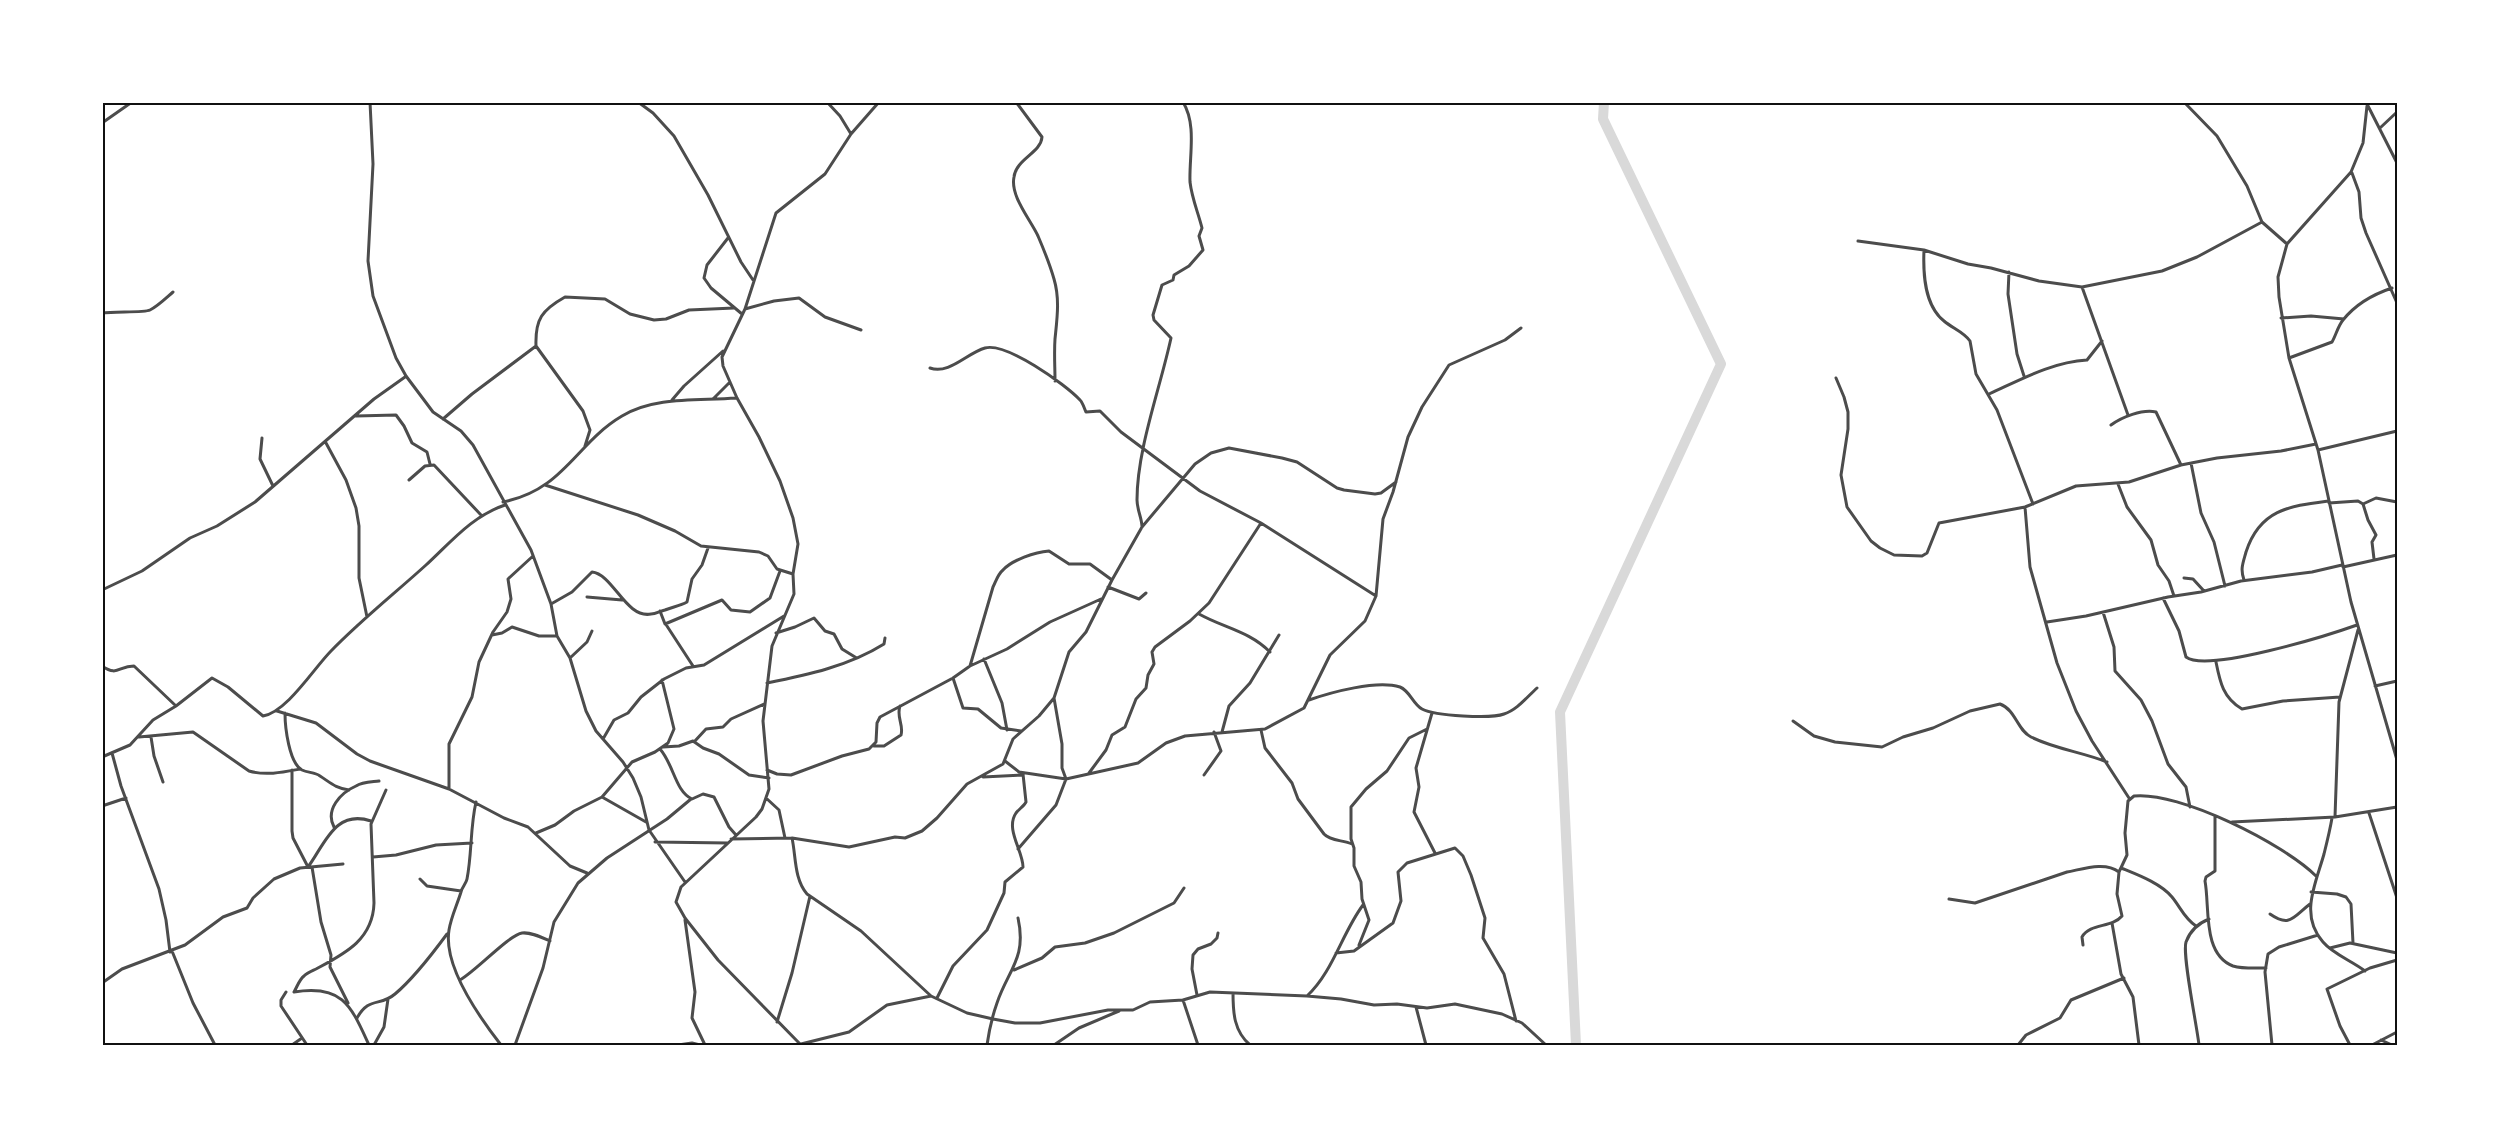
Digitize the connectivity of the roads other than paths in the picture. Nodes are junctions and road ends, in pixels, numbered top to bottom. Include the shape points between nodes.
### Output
1 (132, 102) edge
2 (370, 102) edge
3 (638, 102) edge
4 (827, 102) edge
5 (879, 102) edge
6 (1016, 102) edge
7 (1183, 102) edge
8 (2184, 102) edge
9 (2367, 104) edge
10 (2397, 112) edge
11 (102, 123) edge
12 (2380, 128) junction
13 (851, 134) junction
14 (2397, 163) edge
15 (2351, 172) junction
16 (2262, 222) junction
17 (728, 238) junction
18 (1858, 241) dead end
19 (2287, 244) junction
20 (1924, 250) junction
21 (2009, 273) junction
22 (753, 280) junction
23 (2082, 287) junction
24 (2391, 288) junction
25 (173, 292) dead end
26 (2397, 303) edge
27 (734, 308) junction
28 (745, 309) junction
29 (102, 313) edge
30 (742, 314) junction
31 (2282, 318) junction
32 (2344, 319) junction
33 (1521, 328) dead end
34 (861, 330) dead end
35 (2102, 341) junction
36 (536, 346) junction
37 (725, 350) junction
38 (2289, 358) junction
39 (930, 368) dead end
40 (406, 376) junction
41 (2024, 377) junction
42 (1836, 378) dead end
43 (1055, 381) junction
44 (730, 382) junction
45 (1989, 394) junction
46 (736, 398) junction
47 (712, 400) junction
48 (670, 402) junction
49 (2128, 415) junction
50 (356, 416) junction
51 (443, 419) junction
52 (2111, 425) dead end
53 (2397, 431) edge
54 (262, 438) dead end
55 (326, 443) junction
56 (2316, 444) junction
57 (585, 448) junction
58 (1143, 448) junction
59 (2318, 450) junction
60 (2191, 463) junction
61 (430, 464) junction
62 (2181, 465) junction
63 (409, 480) dead end
64 (1183, 480) junction
65 (1396, 482) junction
66 (2118, 484) junction
67 (544, 485) junction
68 (273, 486) junction
69 (2329, 502) junction
70 (2397, 502) edge
71 (504, 503) junction
72 (2033, 504) junction
73 (2363, 504) junction
74 (2025, 507) junction
75 (481, 515) junction
76 (1261, 523) junction
77 (1142, 527) junction
78 (709, 548) junction
79 (2397, 555) edge
80 (533, 556) junction
81 (2374, 559) junction
82 (2342, 566) junction
83 (780, 571) junction
84 (793, 574) junction
85 (2184, 578) dead end
86 (1112, 580) junction
87 (2244, 580) junction
88 (2225, 586) junction
89 (1108, 587) junction
90 (102, 590) edge
91 (2204, 591) junction
92 (1146, 593) dead end
93 (1376, 596) junction
94 (2174, 596) junction
95 (587, 597) dead end
96 (2163, 598) junction
97 (1102, 599) junction
98 (624, 600) junction
99 (551, 604) junction
100 (660, 611) junction
101 (2103, 612) junction
102 (1198, 613) junction
103 (786, 615) junction
104 (367, 616) junction
105 (2046, 622) junction
106 (665, 623) junction
107 (2358, 626) junction
108 (592, 631) dead end
109 (775, 633) junction
110 (492, 635) junction
111 (1279, 635) dead end
112 (557, 636) junction
113 (885, 638) dead end
114 (1270, 652) junction
115 (570, 658) junction
116 (857, 658) junction
117 (984, 659) junction
118 (2216, 662) junction
119 (102, 666) edge
120 (693, 666) junction
121 (970, 666) junction
122 (953, 678) junction
123 (662, 680) junction
124 (2397, 681) edge
125 (767, 682) junction
126 (2375, 686) junction
127 (1537, 688) dead end
128 (2340, 697) junction
129 (1054, 698) junction
130 (1309, 700) junction
131 (765, 704) junction
132 (900, 705) junction
133 (176, 706) junction
134 (276, 710) junction
135 (285, 713) junction
136 (1432, 713) junction
137 (1793, 721) dead end
138 (1427, 729) junction
139 (1007, 730) junction
140 (1261, 730) junction
141 (1021, 731) junction
142 (1214, 732) junction
143 (1222, 732) junction
144 (139, 737) junction
145 (152, 737) junction
146 (603, 739) junction
147 (694, 742) junction
148 (874, 746) junction
149 (662, 748) junction
150 (112, 753) junction
151 (2396, 753) edge
152 (102, 757) edge
153 (2397, 760) edge
154 (1005, 761) junction
155 (2107, 762) junction
156 (626, 768) junction
157 (300, 769) junction
158 (292, 770) junction
159 (767, 770) junction
160 (1024, 774) junction
161 (1088, 774) junction
162 (1204, 775) dead end
163 (980, 777) junction
164 (769, 778) junction
165 (1066, 779) junction
166 (379, 781) dead end
167 (162, 782) dead end
168 (449, 789) junction
169 (349, 790) junction
170 (386, 790) dead end
171 (602, 797) junction
172 (126, 798) junction
173 (766, 798) junction
174 (2129, 798) junction
175 (691, 799) junction
176 (476, 802) junction
177 (102, 806) edge
178 (2190, 807) junction
179 (2397, 807) edge
180 (2369, 813) junction
181 (2215, 816) junction
182 (2334, 818) junction
183 (371, 821) junction
184 (646, 822) junction
185 (2229, 822) junction
186 (334, 827) junction
187 (649, 830) junction
188 (536, 833) junction
189 (736, 834) junction
190 (792, 837) junction
191 (785, 838) junction
192 (731, 839) junction
193 (655, 842) junction
194 (472, 843) junction
195 (728, 843) junction
196 (1353, 845) junction
197 (1017, 849) junction
198 (1435, 853) junction
199 (373, 857) junction
200 (343, 864) dead end
201 (310, 867) junction
202 (2120, 870) junction
203 (587, 873) junction
204 (2316, 876) junction
205 (420, 879) dead end
206 (685, 883) junction
207 (2395, 884) edge
208 (1184, 888) dead end
209 (461, 891) junction
210 (2312, 892) junction
211 (810, 896) junction
212 (2397, 898) edge
213 (1949, 899) dead end
214 (2310, 904) junction
215 (1364, 905) junction
216 (2270, 914) dead end
217 (685, 918) junction
218 (1018, 918) dead end
219 (2209, 918) junction
220 (2112, 922) junction
221 (2196, 926) junction
222 (448, 932) junction
223 (1218, 933) dead end
224 (2318, 934) junction
225 (550, 940) junction
226 (2353, 944) junction
227 (2084, 945) dead end
228 (1358, 948) junction
229 (2331, 948) junction
230 (171, 951) junction
231 (1336, 953) junction
232 (2397, 953) edge
233 (330, 961) junction
234 (2397, 963) edge
235 (2266, 968) junction
236 (1014, 969) junction
237 (2365, 971) junction
238 (2124, 978) junction
239 (460, 980) junction
240 (102, 983) edge
241 (286, 992) dead end
242 (1233, 993) junction
243 (1197, 995) junction
244 (931, 996) junction
245 (1307, 996) junction
246 (937, 998) junction
247 (388, 999) junction
248 (1183, 1000) junction
249 (348, 1003) junction
250 (1416, 1007) junction
251 (1119, 1011) junction
252 (357, 1018) junction
253 (993, 1019) junction
254 (1516, 1020) junction
255 (777, 1022) junction
256 (2397, 1032) edge
257 (302, 1038) junction
258 (2381, 1040) junction
259 (214, 1045) edge
260 (292, 1045) edge
261 (307, 1045) edge
262 (369, 1045) edge
263 (374, 1045) edge
264 (501, 1045) edge
265 (515, 1045) edge
266 (678, 1045) edge
267 (700, 1045) edge
268 (705, 1045) edge
269 (801, 1045) edge
270 (987, 1045) edge
271 (1054, 1045) edge
272 (1198, 1045) edge
273 (1250, 1045) edge
274 (1426, 1045) edge
275 (1546, 1045) edge
276 (2018, 1045) edge
277 (2139, 1045) edge
278 (2199, 1045) edge
279 (2272, 1045) edge
280 (2350, 1045) edge
281 (2373, 1045) edge
282 (2392, 1045) edge

1 - 11 street
2 - 40 street via 373,164 369,279 385,330
3 - 17 street via 674,136
4 - 13 street
5 - 13 street
6 - 43 street via 1042,137 1013,177 1055,281
7 - 58 street via 1189,113 1190,183 1202,228 1199,236 1203,250 1173,280 1162,285 1157,297 1153,318 1171,338
8 - 16 street via 2217,136 2247,186
9 - 12 street
9 - 15 street via 2363,143
10 - 12 street
12 - 14 street
13 - 22 street via 821,179 776,213
15 - 19 street
15 - 24 street via 2366,233
16 - 19 street
16 - 23 street via 2162,271
17 - 22 street
17 - 27 street via 707,265 704,278
18 - 20 street
19 - 31 street via 2278,277
20 - 21 street
20 - 45 street via 1924,282 1937,315 1970,340 1976,375
21 - 23 street
21 - 41 street via 2008,294
22 - 28 street
23 - 35 street
24 - 26 street
24 - 32 street via 2369,298
25 - 29 street via 145,312
27 - 30 street
27 - 36 street via 688,310 654,320 630,314 605,299 566,297 539,317
28 - 30 street
28 - 34 street via 800,298 825,317
30 - 37 street
31 - 32 street
31 - 38 street
32 - 38 street via 2332,342
33 - 65 street via 1505,340 1449,365 1415,420
35 - 41 street via 2087,360
35 - 49 street
36 - 51 street
36 - 57 street via 583,411 590,429
37 - 44 street via 722,362
37 - 48 street
38 - 56 street
39 - 43 street via 943,369 977,351 994,347 1014,354
40 - 50 street
40 - 51 street
41 - 45 street
42 - 74 street via 1848,412 1841,486 1851,514 1880,548 1894,555 1923,556 1939,523
43 - 58 street via 1081,400 1086,412 1100,411
44 - 46 street
44 - 47 street
45 - 72 street
46 - 47 street
46 - 84 street via 788,501 798,544
47 - 48 street
48 - 57 street via 623,415
49 - 52 street
49 - 62 street via 2156,412
50 - 55 street
50 - 61 street via 396,415 412,443 427,452
51 - 71 street via 473,445
53 - 59 street
54 - 68 street via 260,459
55 - 68 street
55 - 104 street via 356,508 359,578
56 - 59 street
56 - 60 street
57 - 67 street
58 - 64 street
58 - 77 street via 1137,500
59 - 69 street
60 - 62 street
60 - 88 street via 2201,513 2214,542
61 - 63 street
61 - 75 street
62 - 66 street
64 - 65 street via 1195,464 1211,453 1229,448 1297,462 1344,490 1375,494
64 - 76 street
64 - 77 street
65 - 93 street via 1383,519
66 - 72 street via 2076,486
66 - 94 street via 2127,507 2151,540 2158,565
67 - 71 street
67 - 78 street via 638,515
68 - 90 street via 234,516
69 - 73 street
69 - 82 street
69 - 87 street via 2287,507 2267,519 2249,543 2242,569
70 - 73 street via 2376,498
71 - 75 street
71 - 80 street
72 - 74 street
73 - 81 street via 2375,532
74 - 105 street via 2030,567
75 - 104 street
76 - 93 street
76 - 102 street via 1225,580
77 - 86 street
78 - 83 street via 759,552 768,556
78 - 100 street via 693,577 687,602
79 - 81 street
80 - 99 street
80 - 110 street via 510,576 511,599
81 - 82 street
82 - 87 street
82 - 107 street
83 - 84 street
83 - 106 street via 770,598 750,612 731,610 722,600
84 - 103 street via 795,590
85 - 91 street via 2193,579
86 - 89 street
86 - 121 street via 1090,564 1069,564 1049,551 1008,565 993,587
87 - 88 street
88 - 91 street
89 - 92 street via 1139,599
89 - 97 street
91 - 94 street
93 - 130 street via 1365,621 1330,655
94 - 96 street
95 - 98 street
96 - 101 street
96 - 118 street via 2186,657
97 - 117 street via 1050,622
97 - 129 street via 1086,632 1069,652
98 - 99 street via 601,575 592,572 577,588
98 - 100 street via 642,614
99 - 112 street
100 - 106 street
101 - 105 street
101 - 178 street via 2114,647 2115,670 2141,700 2168,764 2186,787
102 - 114 street via 1223,627 1243,632
102 - 161 street via 1155,647 1146,688 1136,699 1125,727 1112,735
103 - 109 street
103 - 120 street via 704,665
104 - 134 street
105 - 155 street via 2072,702
106 - 120 street
107 - 118 street
107 - 126 street
107 - 128 street
108 - 115 street via 587,642
109 - 116 street via 814,618 825,631 834,634 842,649
109 - 125 street
110 - 112 street via 512,627 539,636
110 - 168 street via 479,662 472,697 449,744
111 - 114 street
112 - 115 street
113 - 116 street via 884,644
114 - 143 street via 1229,706
115 - 146 street via 586,711
116 - 125 street via 816,673
117 - 121 street
117 - 139 street via 1002,702
118 - 128 street via 2219,684 2242,709
119 - 133 street via 117,672 134,666
120 - 123 street
121 - 122 street
122 - 132 street
122 - 139 street via 963,708 978,709
123 - 146 street via 637,700 628,713 614,720
123 - 149 street via 675,729
124 - 126 street
125 - 131 street
126 - 151 street
127 - 136 street via 1503,715
128 - 182 street
129 - 141 street
129 - 165 street
130 - 136 street via 1344,689 1394,686
130 - 140 street via 1298,713
131 - 147 street via 731,719 723,727 706,729
131 - 159 street
132 - 148 street via 878,719
132 - 148 street via 901,735 884,746
133 - 134 street via 212,678 263,716
133 - 144 street via 153,720
134 - 135 street
135 - 157 street via 291,749
135 - 168 street via 316,723 370,761
136 - 138 street
137 - 155 street via 1822,739 1882,747 1970,711 2000,704 2032,737
138 - 196 street via 1409,738 1387,771 1354,802 1350,816
138 - 198 street via 1416,768 1419,787 1414,812
139 - 141 street
140 - 143 street
140 - 196 street via 1265,748 1324,834
141 - 154 street
142 - 143 street
142 - 161 street via 1175,739 1138,763
142 - 162 street via 1221,751
144 - 145 street
144 - 150 street via 130,746
145 - 158 street via 193,732 249,771
145 - 167 street
146 - 156 street
147 - 149 street
147 - 164 street via 719,753 749,775
148 - 159 street via 801,773
149 - 156 street
149 - 175 street via 681,791
150 - 152 street
150 - 172 street
151 - 153 street
154 - 160 street
154 - 163 street
155 - 174 street
156 - 171 street
156 - 184 street via 641,797
157 - 158 street
157 - 169 street via 319,775 334,788
158 - 201 street via 291,831
159 - 164 street
160 - 163 street
160 - 165 street
160 - 197 street via 1026,802 1014,818
161 - 165 street
163 - 190 street via 914,836 849,847
164 - 173 street
165 - 197 street via 1056,805
166 - 169 street via 358,784
168 - 176 street
169 - 186 street via 338,798 331,812
170 - 183 street
171 - 184 street
171 - 188 street
172 - 177 street
172 - 230 street via 159,889
173 - 189 street via 756,818
173 - 191 street via 779,810
174 - 178 street via 2157,796
174 - 202 street via 2127,855
175 - 187 street
175 - 189 street via 703,794 714,797
176 - 188 street
176 - 194 street
178 - 181 street
179 - 180 street
180 - 182 street
180 - 207 street
181 - 185 street
181 - 219 street via 2215,871 2205,881
182 - 185 street
182 - 204 street
183 - 186 street via 352,821
183 - 199 street
184 - 187 street
185 - 204 street via 2297,860
186 - 201 street
187 - 193 street
187 - 203 street
188 - 203 street via 570,866
189 - 192 street
190 - 191 street
190 - 211 street via 801,887
191 - 192 street
192 - 195 street
193 - 195 street
193 - 206 street
194 - 199 street via 436,845
194 - 209 street via 468,878
195 - 206 street
196 - 215 street
197 - 246 street via 1023,867 1005,882 1004,894 987,930 954,966
198 - 228 street via 1400,869 1401,902 1395,920
198 - 254 street via 1455,848 1463,856 1485,918 1484,938 1504,974
199 - 233 street via 374,916 353,947
200 - 201 street
201 - 230 street via 274,879 247,908 223,916 199,936
201 - 233 street
202 - 213 street via 2107,866 2067,872 1975,903
202 - 220 street via 2117,894 2122,916
202 - 221 street via 2149,881 2170,895 2181,914
203 - 225 street via 563,904
204 - 210 street
205 - 209 street via 427,886
206 - 217 street via 676,902
207 - 212 street
208 - 236 street via 1174,903 1114,933 1085,943 1054,947 1042,958
209 - 222 street
210 - 214 street
210 - 226 street via 2346,897 2352,913
211 - 244 street via 861,931
211 - 255 street
214 - 216 street via 2286,922
214 - 224 street
215 - 228 street via 1370,920
215 - 231 street
217 - 255 street via 718,960
217 - 268 street via 695,992 692,1018
218 - 236 street via 1020,940
219 - 221 street
219 - 235 street via 2218,954 2226,962 2241,968
220 - 227 street via 2086,930 2082,937
220 - 238 street
221 - 278 street via 2186,942 2185,953
222 - 239 street
222 - 247 street via 434,953
223 - 243 street via 1211,945 1198,949 1192,956
224 - 229 street
224 - 235 street via 2272,950
225 - 239 street via 524,933 512,936
225 - 265 street
226 - 229 street
226 - 232 street
228 - 231 street
229 - 237 street
230 - 240 street via 122,969
230 - 259 street
231 - 245 street
233 - 249 street
233 - 249 street via 303,977 294,992 325,991
234 - 237 street
235 - 279 street
236 - 253 street via 997,1001
237 - 280 street via 2327,989
238 - 276 street via 2071,1000 2060,1018 2026,1035
238 - 277 street via 2133,997
239 - 264 street
241 - 257 street via 281,1006
242 - 243 street
242 - 245 street
242 - 273 street via 1235,1020
243 - 248 street
244 - 246 street
244 - 269 street via 887,1005 849,1032
245 - 250 street
246 - 253 street via 967,1013
247 - 252 street via 371,1002
247 - 263 street via 384,1028
248 - 251 street via 1150,1002 1135,1010
248 - 272 street
249 - 252 street
250 - 254 street via 1455,1004
250 - 274 street
251 - 253 street via 1040,1023
251 - 271 street via 1079,1028
252 - 262 street
253 - 270 street
254 - 275 street
255 - 269 street
256 - 258 street
257 - 260 street
257 - 261 street
258 - 281 street
258 - 282 street
266 - 267 street

